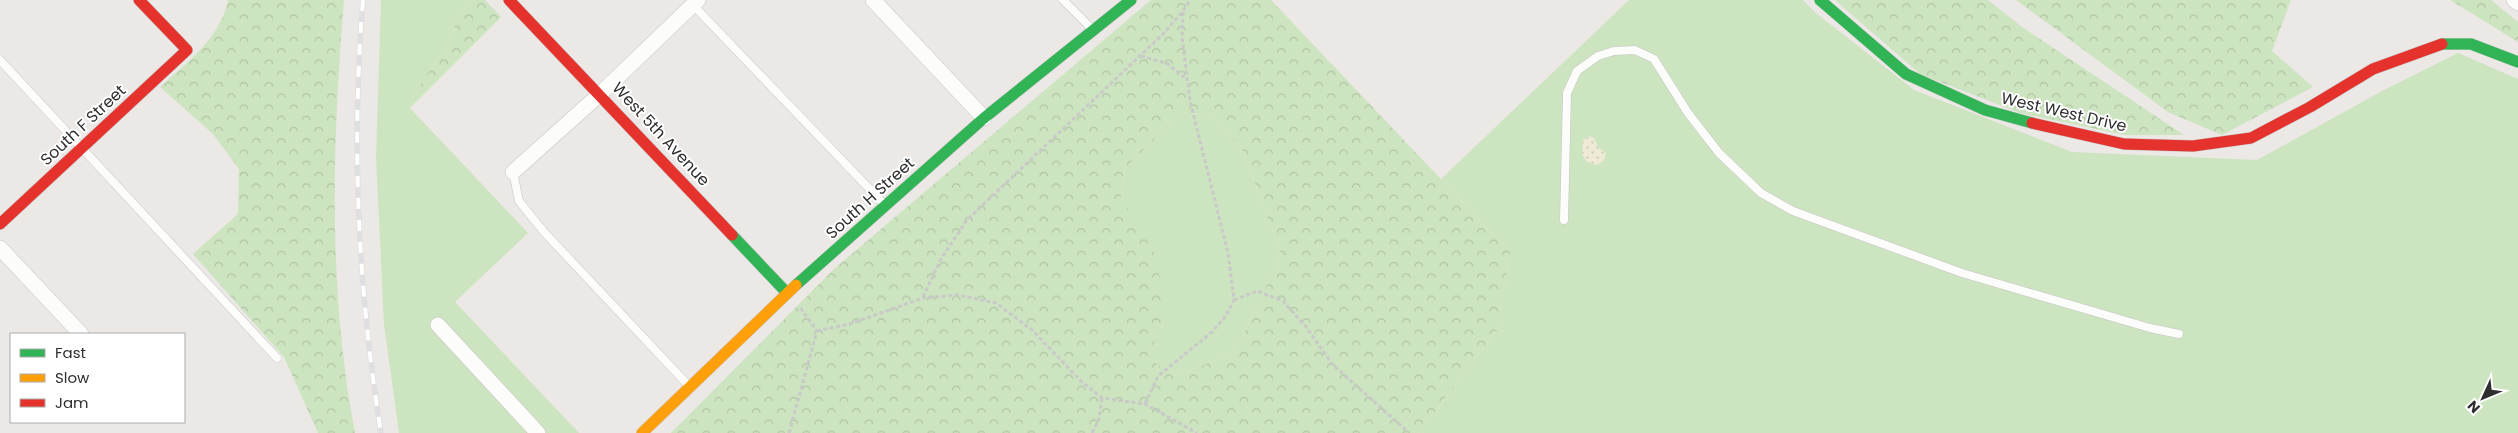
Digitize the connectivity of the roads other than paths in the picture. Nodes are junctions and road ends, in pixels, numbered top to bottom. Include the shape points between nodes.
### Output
1 (139, 0) edge
2 (509, 0) edge
3 (874, 0) edge
4 (1063, 0) edge
5 (1131, 0) edge
6 (1820, 0) edge
7 (2514, 0) edge
8 (695, 2) edge
9 (2518, 3) edge
10 (1093, 31) junction
11 (0, 60) edge
12 (2518, 62) edge
13 (600, 94) junction
14 (984, 118) junction
15 (81, 148) junction
16 (513, 172) joint
17 (885, 206) junction
18 (1564, 220) dead end
19 (0, 224) edge
20 (0, 248) edge
21 (787, 293) junction
22 (438, 324) dead end
23 (80, 333) edge
24 (2179, 334) dead end
25 (277, 358) dead end
26 (690, 388) junction
27 (538, 433) edge
28 (642, 433) edge

1 - 15 street, South F Street via 187,50
2 - 13 street, West 5th Avenue
3 - 14 street
4 - 10 lane
5 - 10 street, South H Street
6 - 12 street, West West Drive via 1906,74 1985,110 2124,144 2193,146 2251,138 2373,69 2439,44 2471,44
7 - 9 street
8 - 13 street
8 - 17 lane
10 - 14 street, South H Street
11 - 15 lane
13 - 16 street
13 - 21 street, West 5th Avenue
14 - 17 street, South H Street
15 - 19 street, South F Street
15 - 25 lane
16 - 26 lane via 519,201 544,232
17 - 21 street, South H Street
18 - 24 lane via 1567,93 1577,71 1598,56 1634,50 1654,59 1688,113 1719,153 1761,193 1793,211 1962,273
20 - 23 street
21 - 26 street, South H Street
22 - 27 street
26 - 28 street, South H Street

